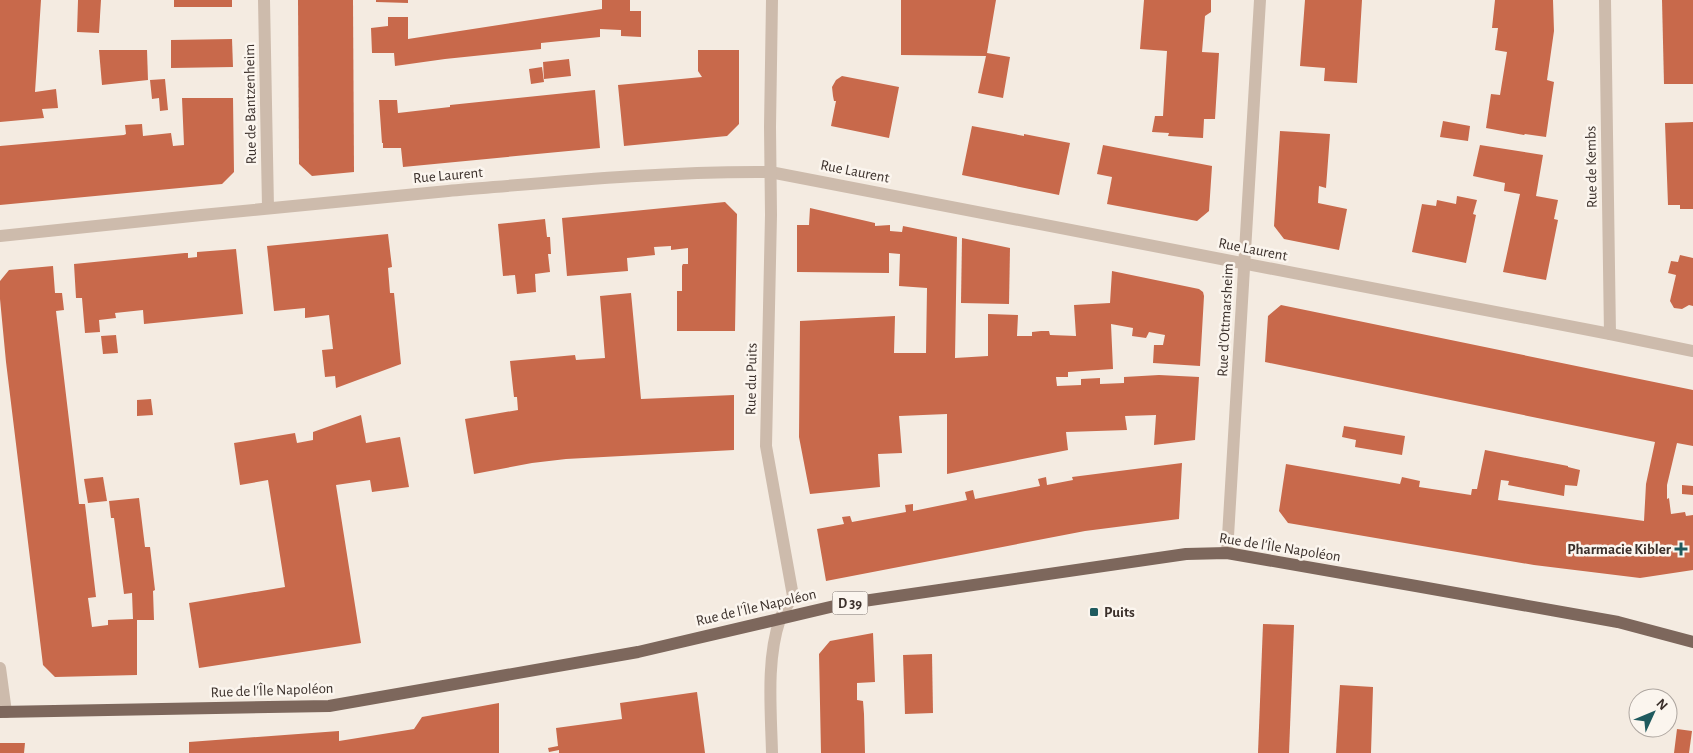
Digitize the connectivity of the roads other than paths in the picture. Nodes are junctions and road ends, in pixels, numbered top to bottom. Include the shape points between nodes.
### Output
1 (264, 0) edge
2 (772, 0) edge
3 (1260, 0) edge
4 (1605, 0) edge
5 (770, 172) junction
6 (268, 207) junction
7 (0, 236) edge
8 (1244, 264) junction
9 (1610, 334) junction
10 (1693, 352) edge
11 (1227, 553) junction
12 (781, 618) junction
13 (1693, 642) edge
14 (0, 668) edge
15 (3, 712) edge
16 (772, 753) edge

1 - 6 street, Rue de Bantzenheim
2 - 5 street, Rue du Puits
3 - 8 street, Rue d'Ottmarsheim
4 - 9 street, Rue de Kembs
5 - 6 street, Rue Laurent via 615,176
5 - 8 street, Rue Laurent
5 - 12 street, Rue du Puits via 766,446 793,596
6 - 7 street, Rue Laurent
8 - 9 street, Rue Laurent
8 - 11 street, Rue d'Ottmarsheim
9 - 10 street, Rue Laurent
11 - 12 main road, Rue de l'Île Napoléon / D 39 via 1186,554 1081,568 843,604
11 - 13 main road, Rue de l'Île Napoléon / D 39 via 1618,622
12 - 15 main road, Rue de l'Île Napoléon / D 39 via 638,652 329,706
12 - 16 street, Rue du Puits via 773,643
14 - 15 street

